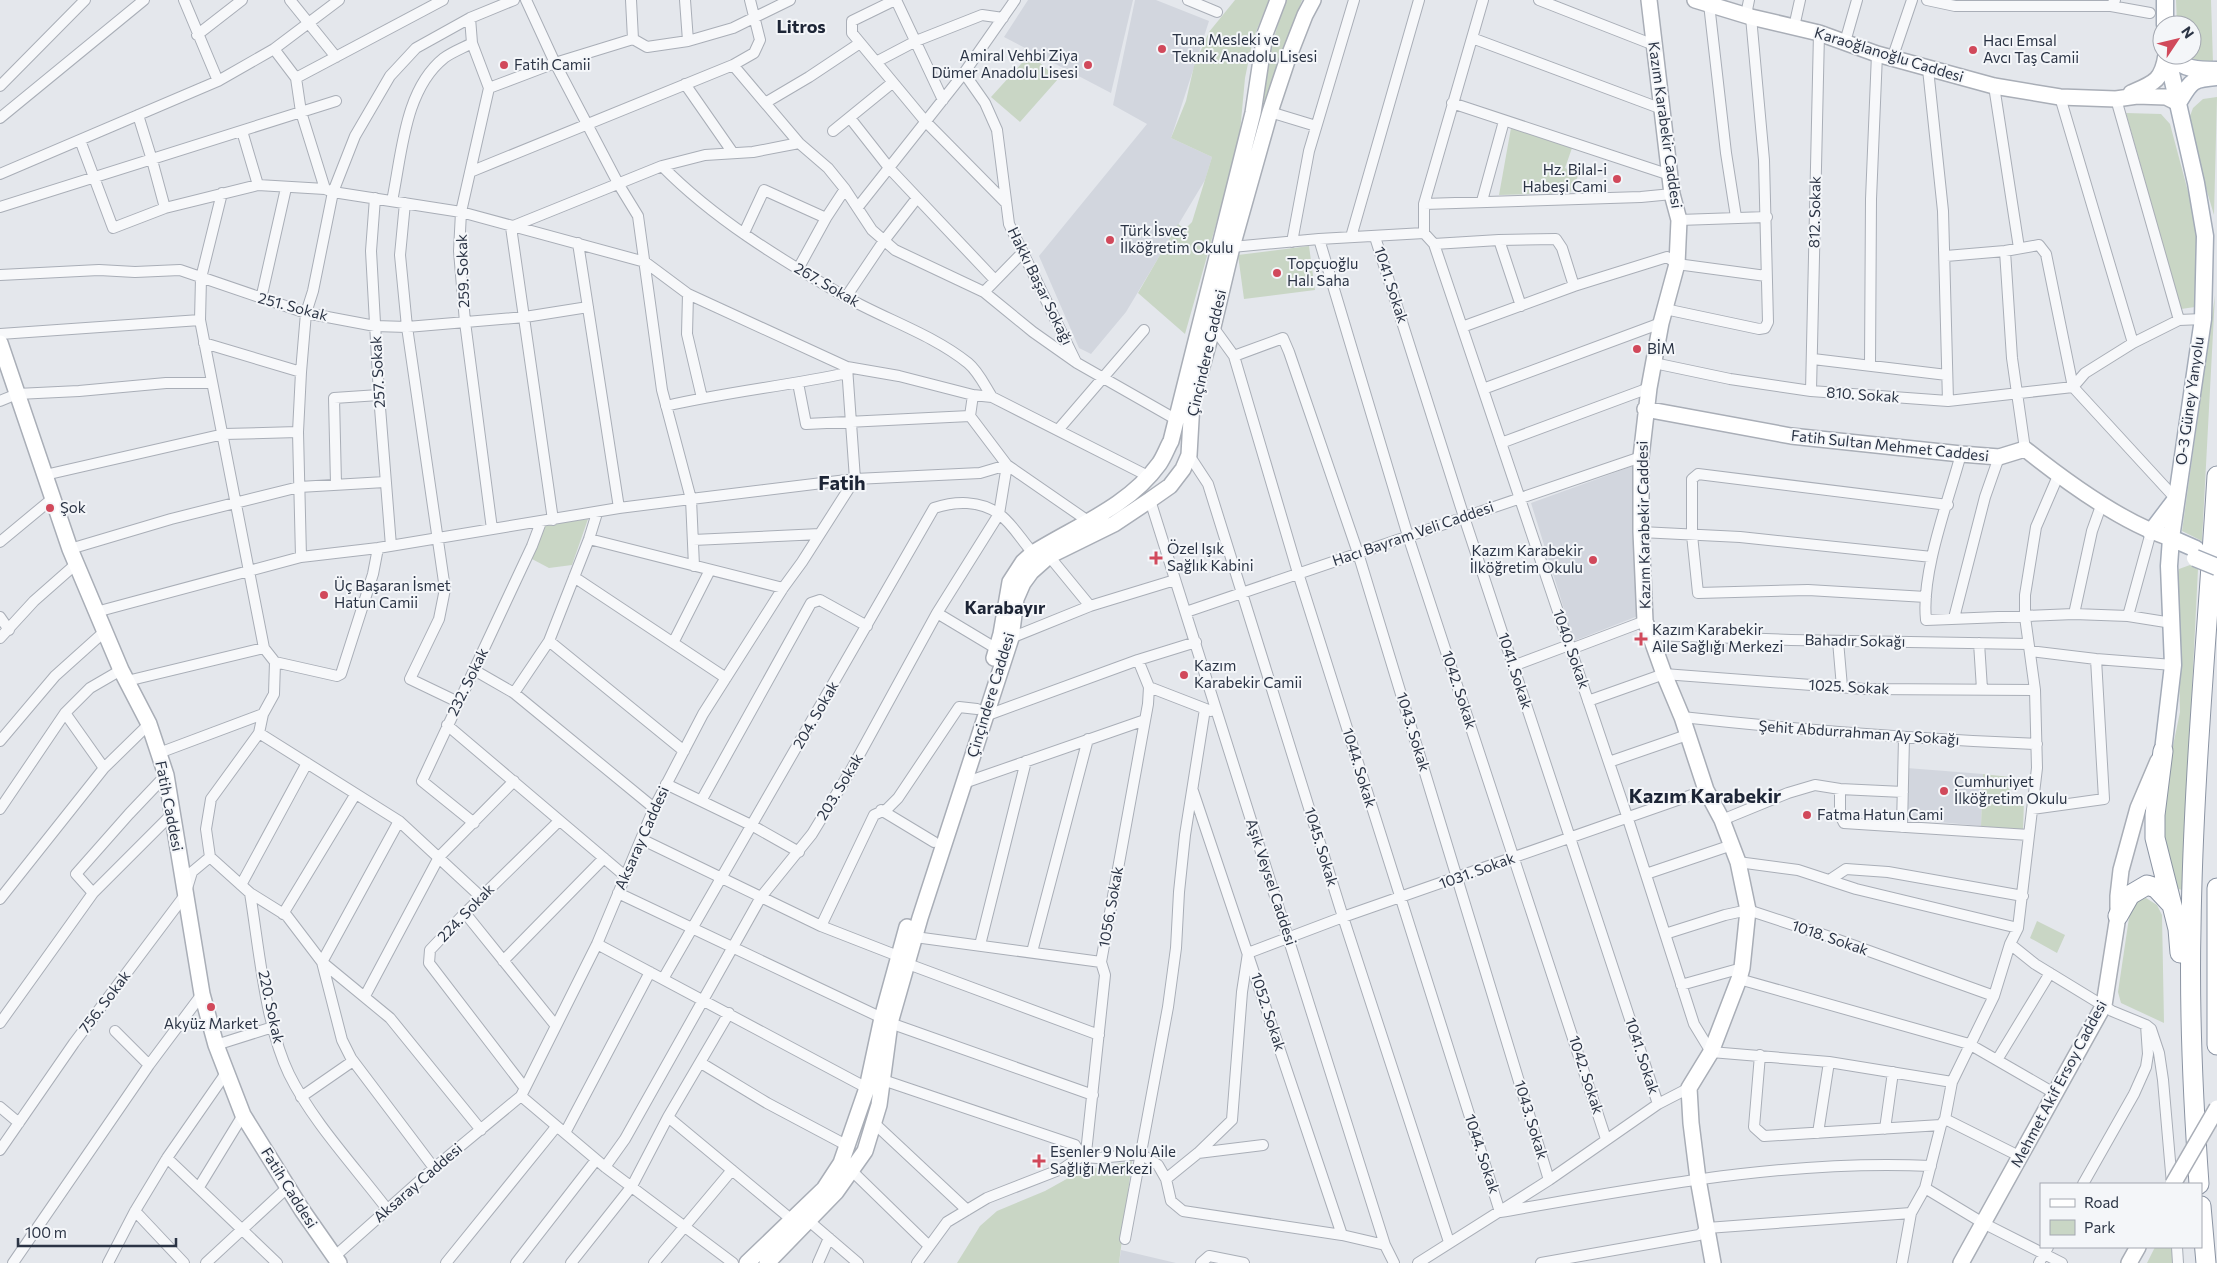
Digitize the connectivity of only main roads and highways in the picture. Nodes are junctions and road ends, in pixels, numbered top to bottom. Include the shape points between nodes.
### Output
1 (1278, 0) edge
2 (1313, 0) edge
3 (1649, 0) edge
4 (2165, 0) edge
5 (1702, 2) edge
6 (2165, 15) edge
7 (2165, 65) edge
8 (2170, 65) edge
9 (2181, 65) edge
10 (2217, 70) edge
11 (2217, 77) edge
12 (2116, 99) junction
13 (2178, 103) junction
14 (0, 343) edge
15 (1645, 409) junction
16 (2217, 476) edge
17 (2176, 499) junction
18 (2151, 532) junction
19 (2171, 538) junction
20 (2196, 553) junction
21 (2217, 558) edge
22 (2169, 566) junction
23 (2217, 567) edge
24 (981, 712) junction
25 (2163, 750) junction
26 (2217, 888) edge
27 (2173, 907) junction
28 (2118, 916) junction
29 (903, 960) junction
30 (886, 1020) junction
31 (2217, 1045) edge
32 (2192, 1058) junction
33 (2217, 1108) edge
34 (2174, 1183) edge
35 (2199, 1183) edge
36 (2202, 1217) edge
37 (2137, 1248) edge
38 (336, 1260) edge
39 (747, 1263) edge
40 (766, 1263) edge
41 (1713, 1263) edge
42 (1960, 1263) edge
43 (2129, 1263) edge
44 (2206, 1263) edge

1 - 24 main road, Çinçindere Caddesi via 1265,34 1252,113 1171,440 1159,464 1134,492 1033,553 1019,567 1010,582
2 - 24 main road, Çinçindere Caddesi via 1270,112 1232,247 1192,402 1189,455 1184,469 1170,486 1150,500 1114,524 1049,556 1032,572 1016,599 1011,638
3 - 15 main road, Kazım Karabekir Caddesi via 1672,194 1679,220 1677,264
4 - 6 main road
5 - 12 main road, Karaoğlanoğlu Caddesi via 1819,33 1892,59 1994,86 2060,97
7 - 12 main road via 2157,80 2149,86
8 - 13 main road, O-3 Güney Yanyolu
9 - 10 main road
11 - 13 main road via 2202,78 2189,84
12 - 13 main road via 2158,96
13 - 17 main road, O-3 Güney Yanyolu via 2205,236 2203,319
14 - 38 main road, Fatih Caddesi via 70,549 104,632 149,724 166,776 202,994 216,1046 243,1115
15 - 18 main road, Fatih Sultan Mehmet Caddesi via 1791,436 1961,454 1998,457 2025,449 2058,476
15 - 41 main road, Kazım Karabekir Caddesi via 1641,532 1646,621 1706,790 1732,845 1748,910 1740,973 1711,1052 1689,1088 1698,1179
16 - 32 highway via 2196,798 2191,928
17 - 18 main road
17 - 19 main road, O-3 Güney Yanyolu
18 - 19 main road
19 - 20 main road
19 - 22 main road, O-3 Güney Yanyolu
20 - 21 main road
20 - 22 main road
20 - 23 main road, bridge
22 - 25 main road, O-3 Güney Yanyolu via 2172,665
24 - 29 main road, Çinçindere Caddesi via 934,842
24 - 29 main road, Çinçindere Caddesi via 964,782 914,936
25 - 27 highway via 2155,838
25 - 28 main road, Mehmet Akif Ersoy Caddesi via 2138,808 2130,836 2119,887
26 - 31 highway
27 - 28 highway via 2156,888 2147,886 2130,895
27 - 32 highway
28 - 42 main road, Mehmet Akif Ersoy Caddesi via 2104,1005
29 - 30 main road, Çinçindere Caddesi
30 - 39 main road, Çinçindere Caddesi via 841,1163 824,1189
30 - 40 main road, Çinçindere Caddesi via 883,1080 865,1151 836,1192
32 - 35 highway
33 - 34 main road, bridge
36 - 44 highway
37 - 43 main road

